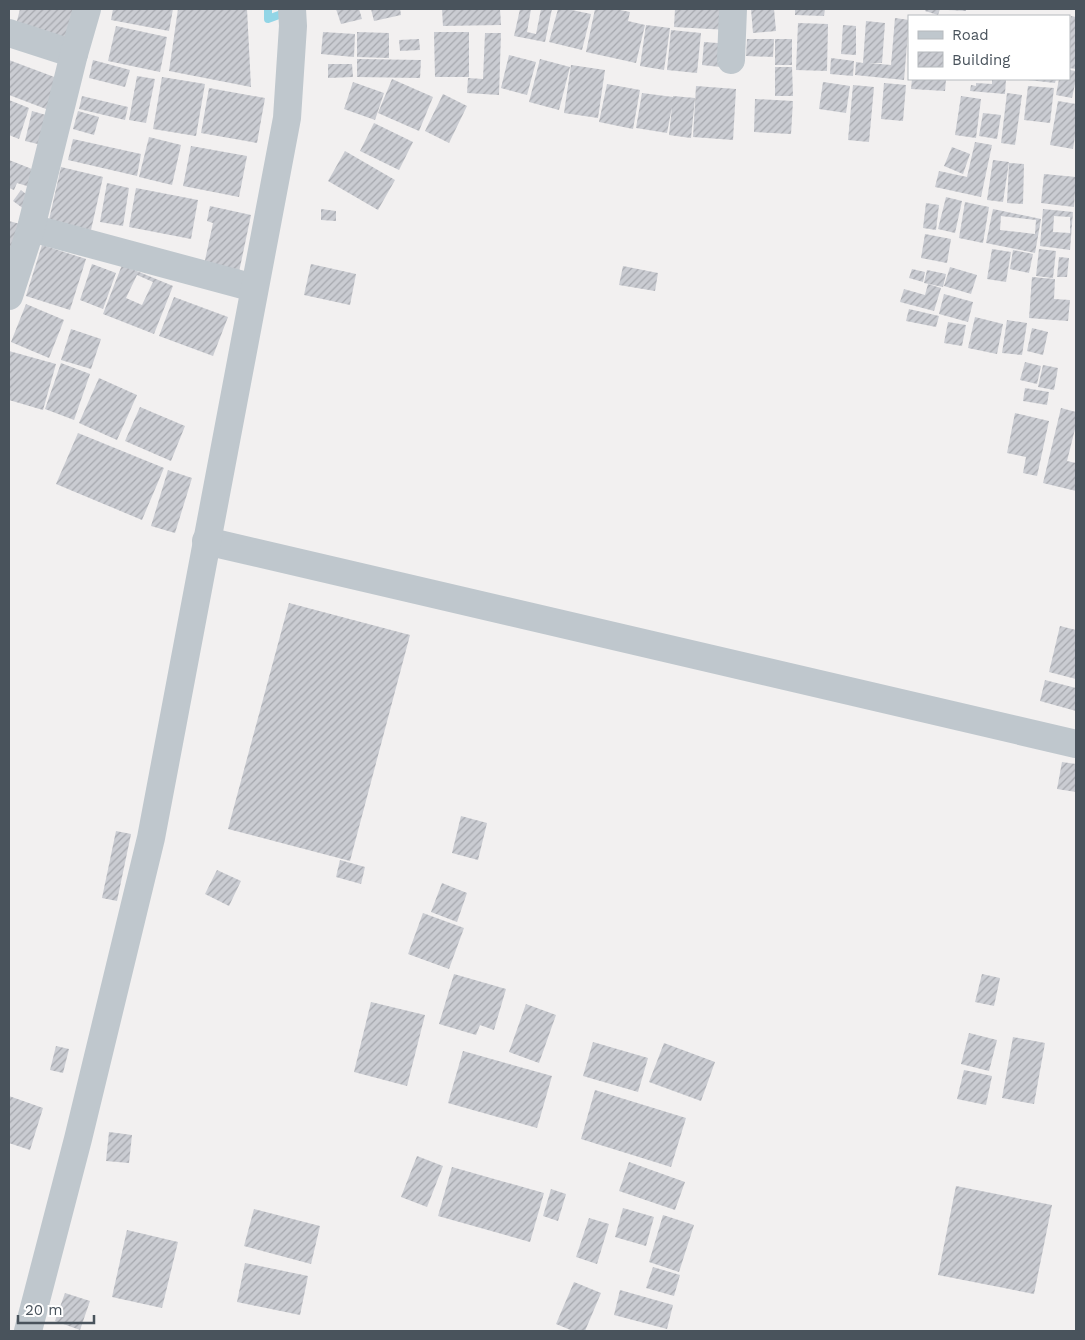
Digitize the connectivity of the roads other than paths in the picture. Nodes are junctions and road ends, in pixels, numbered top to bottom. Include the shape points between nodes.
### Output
1 (87, 9) edge
2 (733, 9) edge
3 (293, 18) edge
4 (9, 33) edge
5 (74, 54) junction
6 (731, 60) dead end
7 (31, 228) junction
8 (254, 288) junction
9 (9, 296) edge
10 (206, 541) junction
11 (1076, 744) edge
12 (28, 1331) edge

1 - 5 street
2 - 6 street
3 - 8 street via 287,118
4 - 5 street
5 - 7 street
7 - 8 street
7 - 9 street
8 - 10 street
10 - 11 street
10 - 12 street via 151,838

